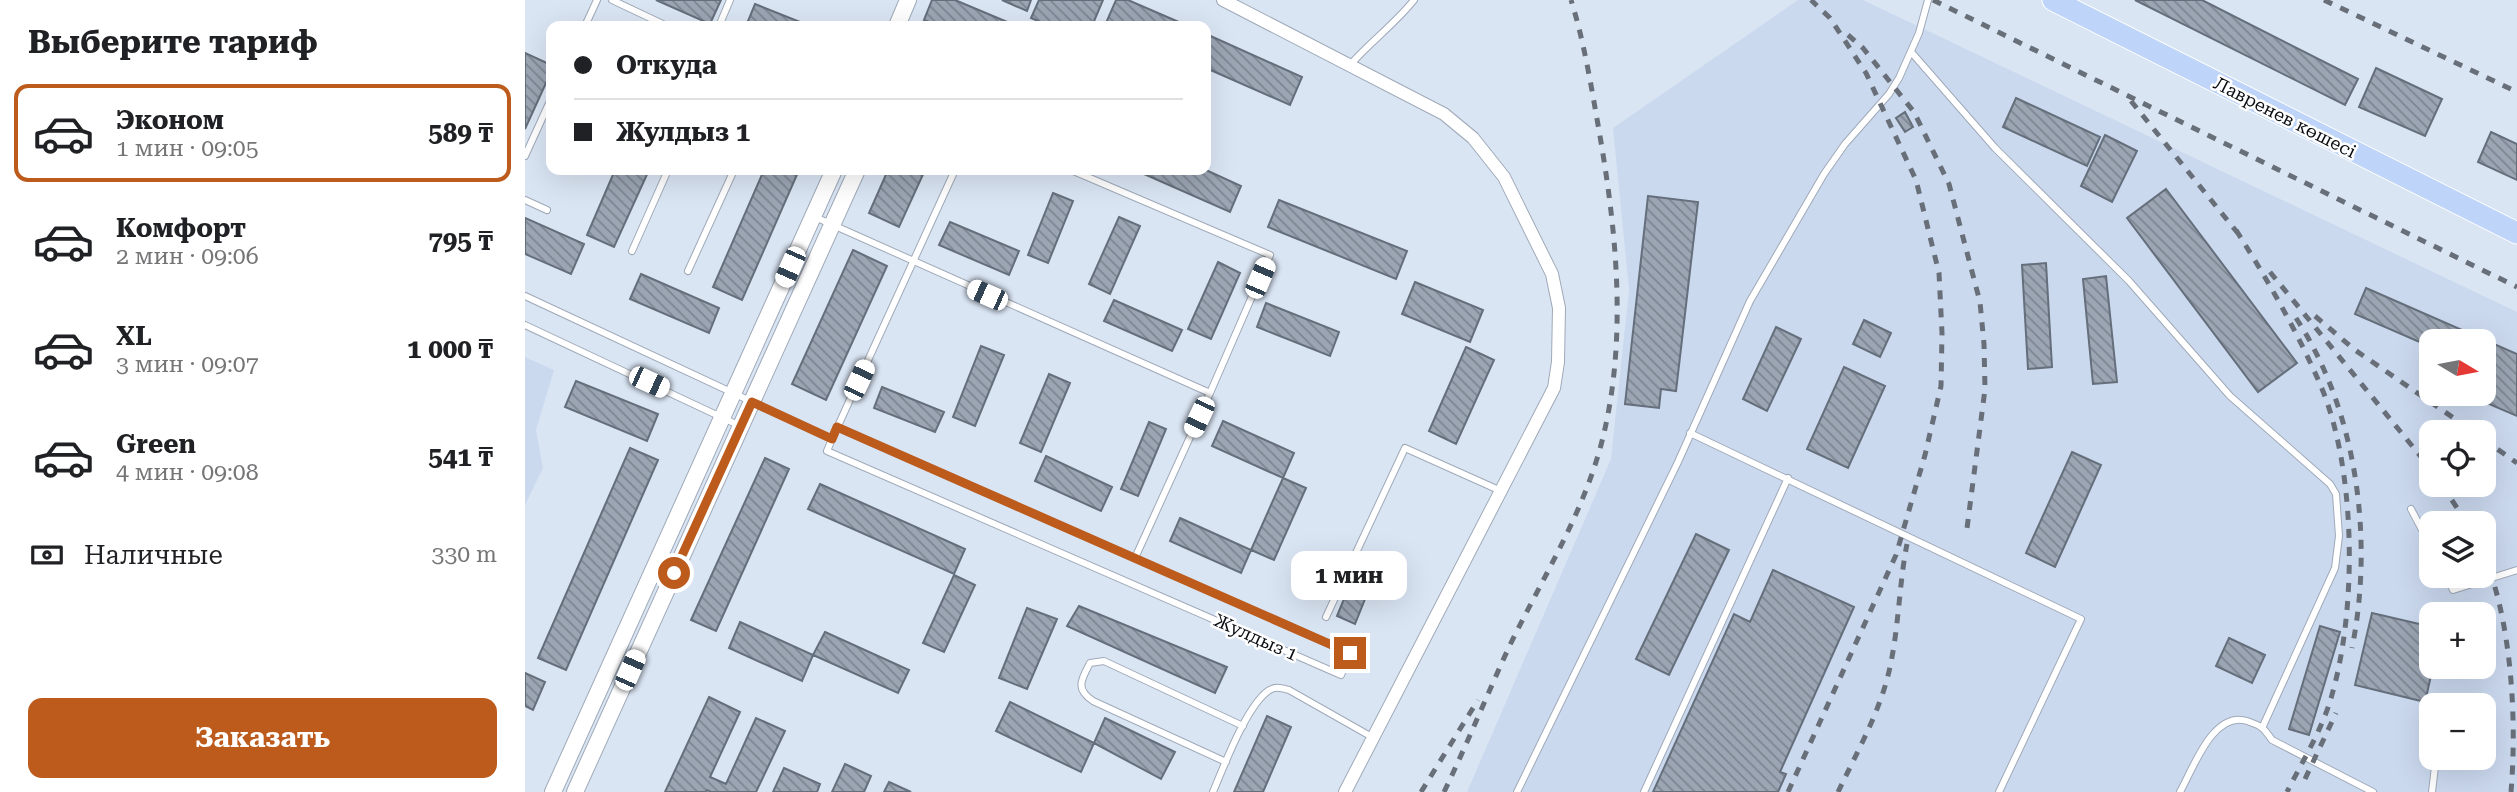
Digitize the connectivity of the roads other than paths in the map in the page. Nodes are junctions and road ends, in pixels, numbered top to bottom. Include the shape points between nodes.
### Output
1 (597, 0) edge
2 (612, 0) edge
3 (730, 0) edge
4 (1223, 0) edge
5 (1414, 0) edge
6 (1928, 0) edge
7 (2053, 0) edge
8 (907, 1) edge
9 (587, 21) edge
10 (656, 21) edge
11 (721, 21) edge
12 (899, 21) edge
13 (905, 21) edge
14 (1912, 53) junction
15 (1350, 65) junction
16 (546, 110) edge
17 (525, 156) edge
18 (666, 175) edge
19 (732, 175) edge
20 (832, 175) edge
21 (855, 175) edge
22 (953, 175) edge
23 (1084, 175) edge
24 (525, 200) edge
25 (547, 210) dead end
26 (813, 216) junction
27 (831, 226) junction
28 (2517, 233) edge
29 (632, 251) dead end
30 (913, 262) junction
31 (688, 271) dead end
32 (525, 296) edge
33 (525, 325) edge
34 (733, 393) junction
35 (1210, 393) junction
36 (752, 402) junction
37 (723, 417) junction
38 (740, 427) junction
39 (837, 427) junction
40 (1691, 433) junction
41 (832, 439) junction
42 (1789, 478) junction
43 (1501, 491) junction
44 (2411, 509) dead end
45 (2419, 524) edge
46 (1135, 558) junction
47 (2517, 570) edge
48 (2496, 577) edge
49 (1326, 617) dead end
50 (1244, 726) junction
51 (2263, 726) junction
52 (1374, 738) junction
53 (1226, 762) junction
54 (2435, 770) edge
55 (553, 792) edge
56 (575, 792) edge
57 (1213, 792) edge
58 (1345, 792) edge
59 (1517, 792) edge
60 (1644, 792) edge
61 (1999, 792) edge
62 (2180, 792) edge
63 (2373, 792) edge
64 (2432, 792) edge

1 - 9 lane
2 - 10 lane
3 - 11 lane
4 - 15 street
5 - 15 lane
6 - 14 lane
7 - 28 main road, Лавренев көшесі
8 - 12 street
8 - 13 street
14 - 40 lane via 1889,94 1824,174 1749,301
14 - 51 lane via 1995,148 2129,281 2231,396 2336,494 2339,536 2335,568
15 - 43 street via 1444,114 1473,138 1504,177 1552,274 1559,308 1554,388
16 - 17 lane
18 - 29 lane
19 - 31 lane
20 - 26 street
21 - 27 street
22 - 30 lane
23 - 35 lane via 1270,255
24 - 25 lane
26 - 27 lane
26 - 34 street
27 - 30 lane
27 - 36 street
30 - 35 lane
30 - 39 lane
32 - 34 lane, Жулдыз 1
33 - 37 lane
34 - 36 lane, Жулдыз 1
34 - 37 street
35 - 46 lane
36 - 38 street
36 - 41 lane, Жулдыз 1
37 - 38 lane
37 - 55 street
38 - 56 street
39 - 41 lane
39 - 46 lane, Жулдыз 1
40 - 42 lane
40 - 59 lane
41 - 46 lane, Жулдыз 1 via 827,451 1341,675 1350,653
42 - 60 lane
42 - 61 lane via 2081,619
43 - 49 lane via 1405,448
43 - 52 street
44 - 45 lane
47 - 48 lane
50 - 52 lane via 1259,700 1270,689 1280,687
50 - 53 lane
50 - 53 lane via 1104,661 1090,663 1080,680 1084,696
51 - 62 lane via 2240,718 2214,730
51 - 63 lane via 2272,740
52 - 58 street
53 - 57 lane
54 - 64 lane

